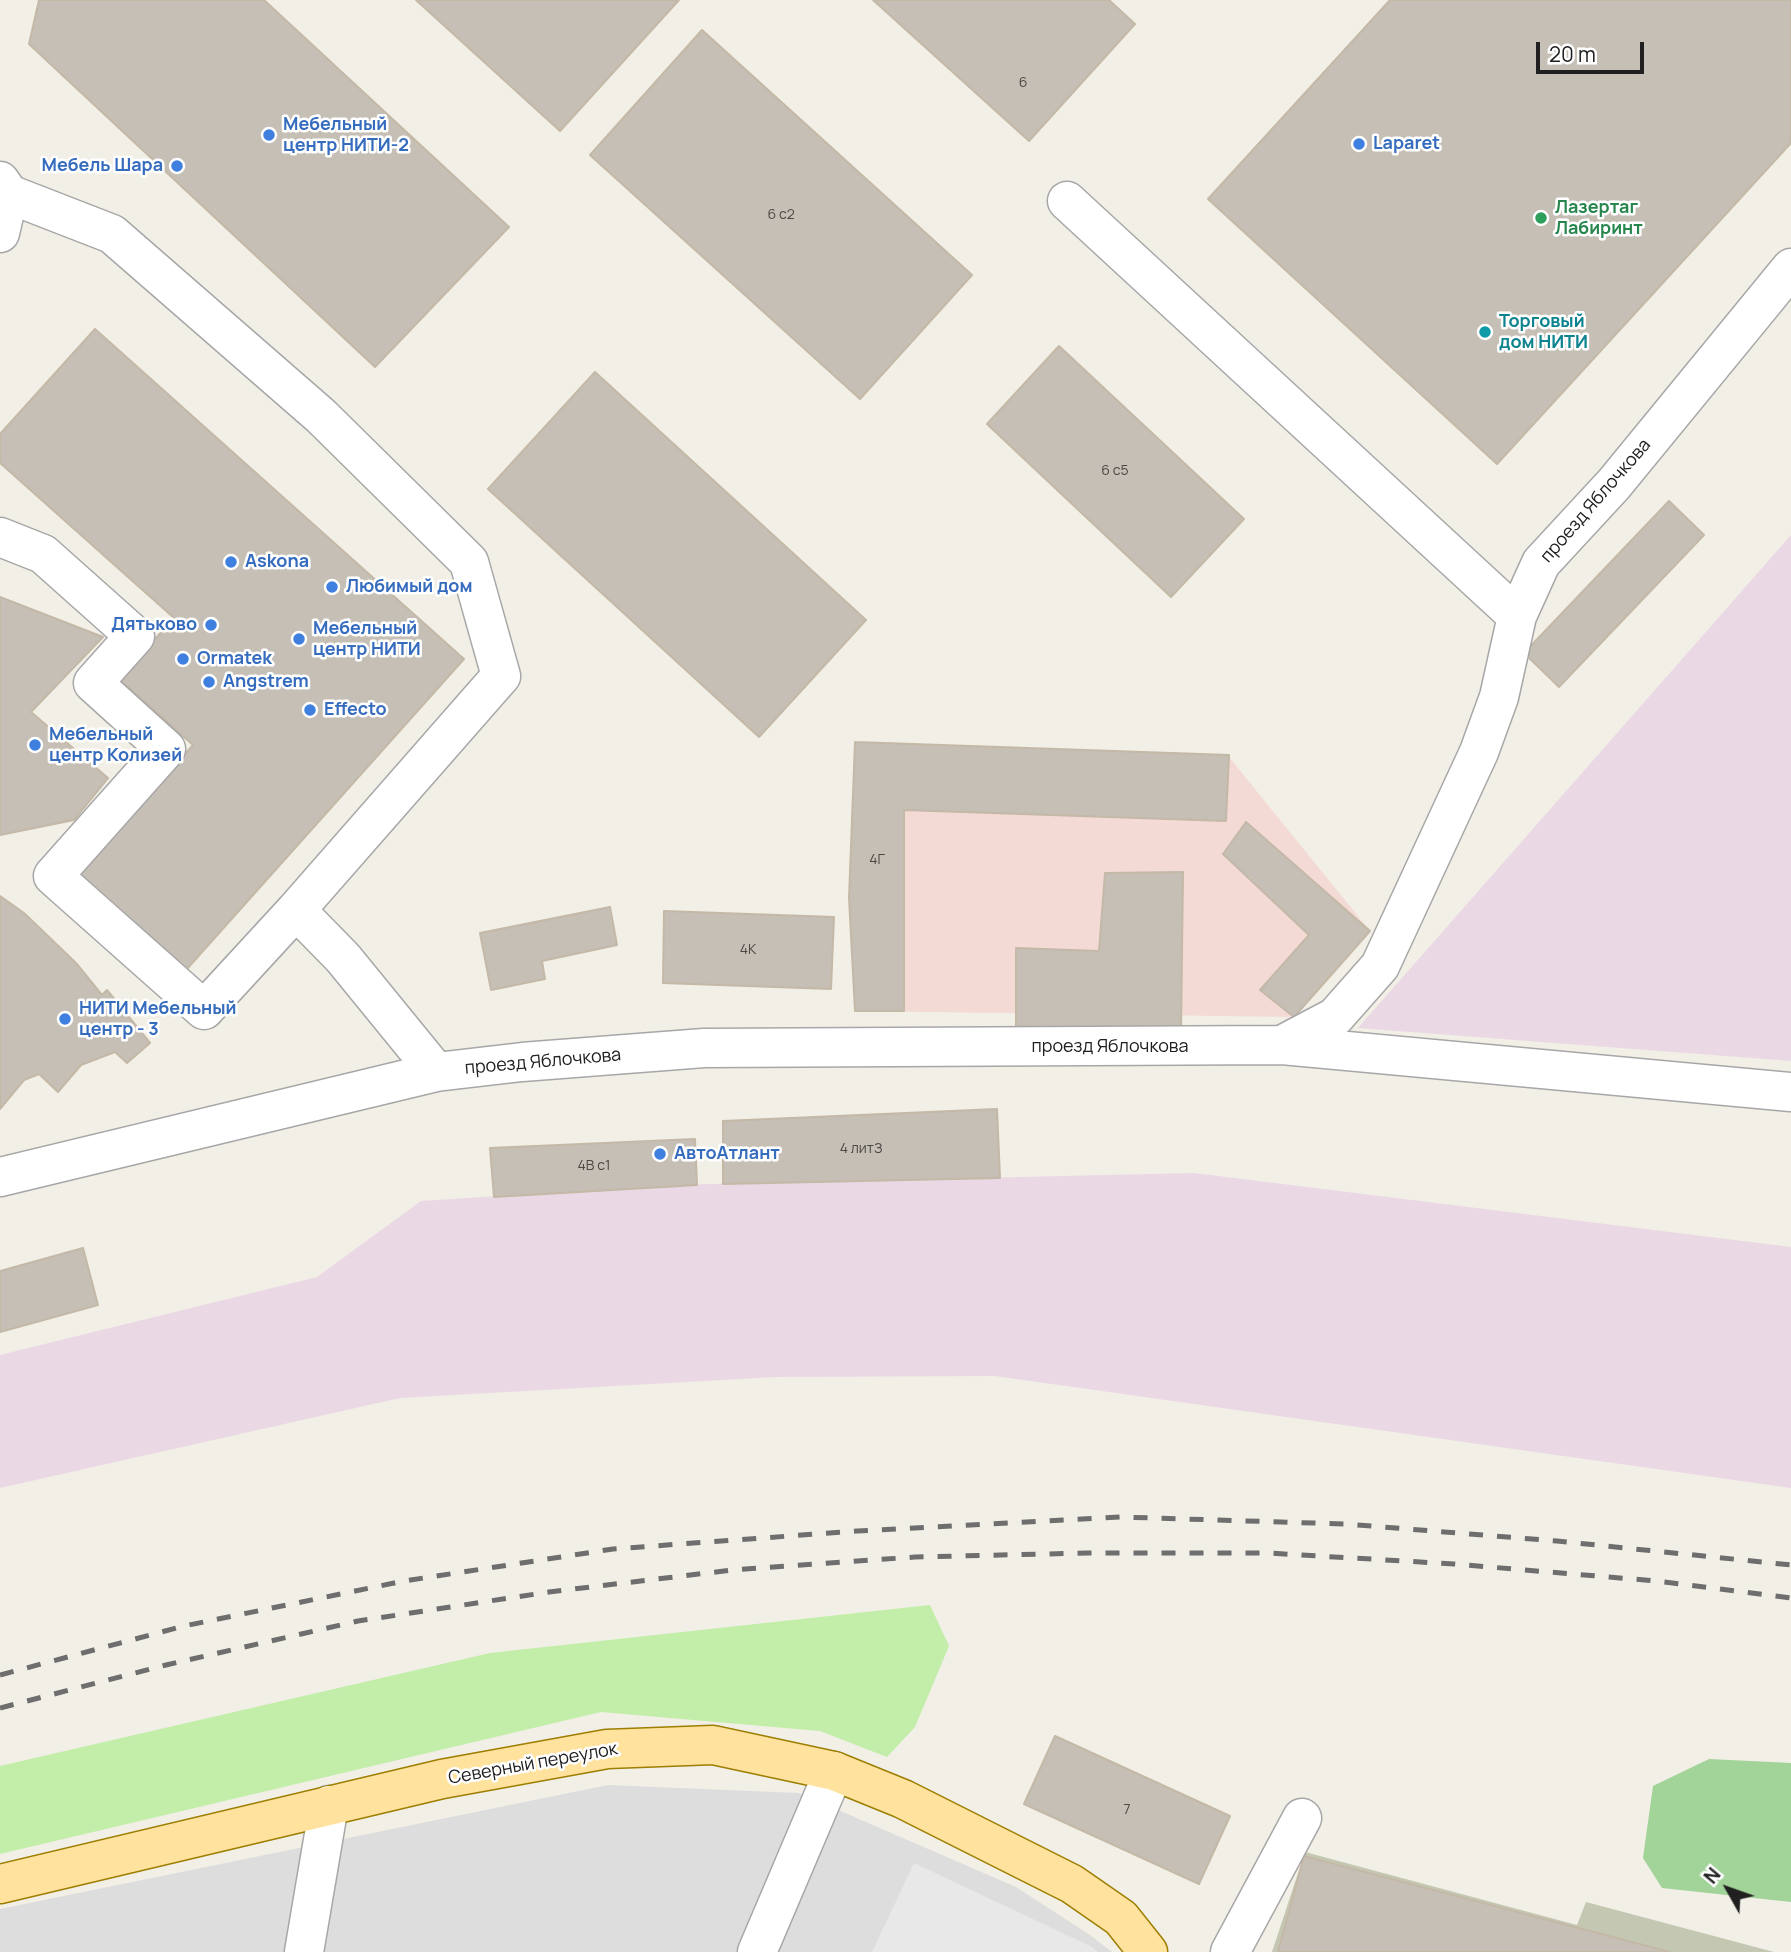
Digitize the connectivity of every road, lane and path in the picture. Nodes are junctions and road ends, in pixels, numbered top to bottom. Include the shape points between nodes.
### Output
1 (4, 188) edge
2 (1067, 201) dead end
3 (0, 233) edge
4 (1791, 268) edge
5 (0, 537) edge
6 (1517, 617) junction
7 (296, 910) junction
8 (1282, 1045) junction
9 (436, 1072) junction
10 (1791, 1093) edge
11 (0, 1177) edge
12 (834, 1771) junction
13 (329, 1805) junction
14 (1302, 1818) dead end
15 (0, 1884) edge
16 (304, 1952) edge
17 (757, 1952) edge
18 (1148, 1952) edge
19 (1230, 1952) edge

1 - 3 street
1 - 7 street via 112,234 321,416 469,562 501,676
2 - 6 street
4 - 6 street, проезд Яблочкова via 1614,484 1541,563
5 - 7 street via 43,554 135,636 93,683 166,749 52,876 204,1010
6 - 8 street, проезд Яблочкова via 1499,697 1479,752 1380,966 1335,1017
7 - 9 street via 343,958
8 - 9 street, проезд Яблочкова via 704,1048
8 - 10 street
9 - 11 street, проезд Яблочкова
12 - 13 main road, Северный переулок via 713,1745 607,1749
12 - 17 street
12 - 18 main road, Северный переулок via 903,1799 1072,1884 1121,1918
13 - 15 main road, Северный переулок
13 - 16 street
14 - 19 street

